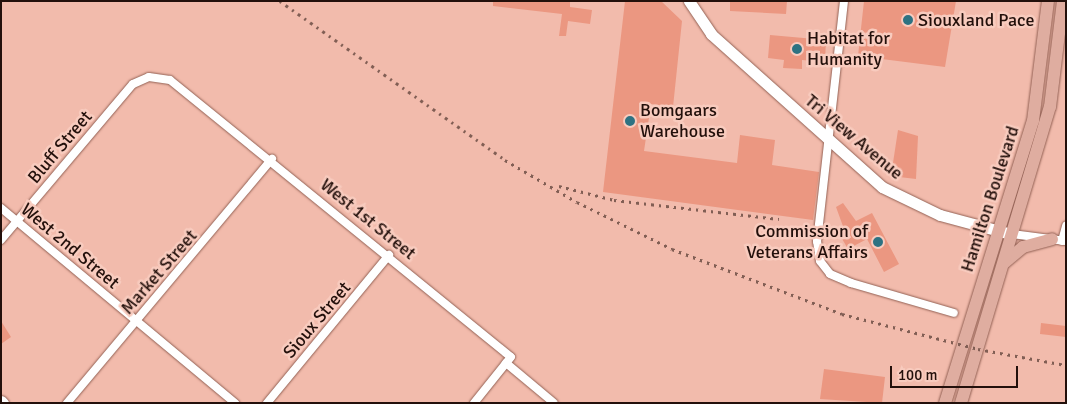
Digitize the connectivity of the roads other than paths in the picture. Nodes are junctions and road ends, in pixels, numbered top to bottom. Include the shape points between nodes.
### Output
1 (689, 1) edge
2 (844, 1) edge
3 (1048, 1) edge
4 (1063, 1) edge
5 (144, 78) joint
6 (828, 142) junction
7 (272, 160) junction
8 (1, 208) edge
9 (17, 221) junction
10 (1066, 226) edge
11 (999, 233) junction
12 (1012, 234) junction
13 (1, 240) edge
14 (1060, 240) edge
15 (389, 255) junction
16 (1004, 263) junction
17 (954, 313) dead end
18 (138, 321) junction
19 (506, 363) junction
20 (67, 403) edge
21 (235, 403) edge
22 (267, 403) edge
23 (474, 403) edge
24 (554, 403) edge
25 (945, 403) edge
26 (961, 403) edge

1 - 6 street, Tri View Avenue via 711,34
2 - 6 street
3 - 11 main road, Hamilton Boulevard via 1033,121
4 - 12 main road, Hamilton Boulevard via 1054,86
5 - 7 street, West 1st Street via 179,84
5 - 9 street, Bluff Street via 133,84
6 - 11 street, Tri View Avenue via 882,187 908,202
6 - 17 street via 817,241 820,261 830,274 851,283
7 - 15 street, West 1st Street
7 - 18 street, Market Street
8 - 9 street, West 2nd Street
9 - 13 street, Bluff Street
9 - 18 street, West 2nd Street
10 - 14 street
11 - 12 street, Tri View Avenue
11 - 25 main road, Hamilton Boulevard
12 - 14 street, Tri View Avenue
12 - 16 main road, Hamilton Boulevard
14 - 16 main road via 1023,247
15 - 19 street, West 1st Street via 511,357
15 - 22 street, Sioux Street
16 - 26 main road, Hamilton Boulevard
18 - 20 street, Market Street
18 - 21 street, West 2nd Street
19 - 23 street
19 - 24 street, West 1st Street

